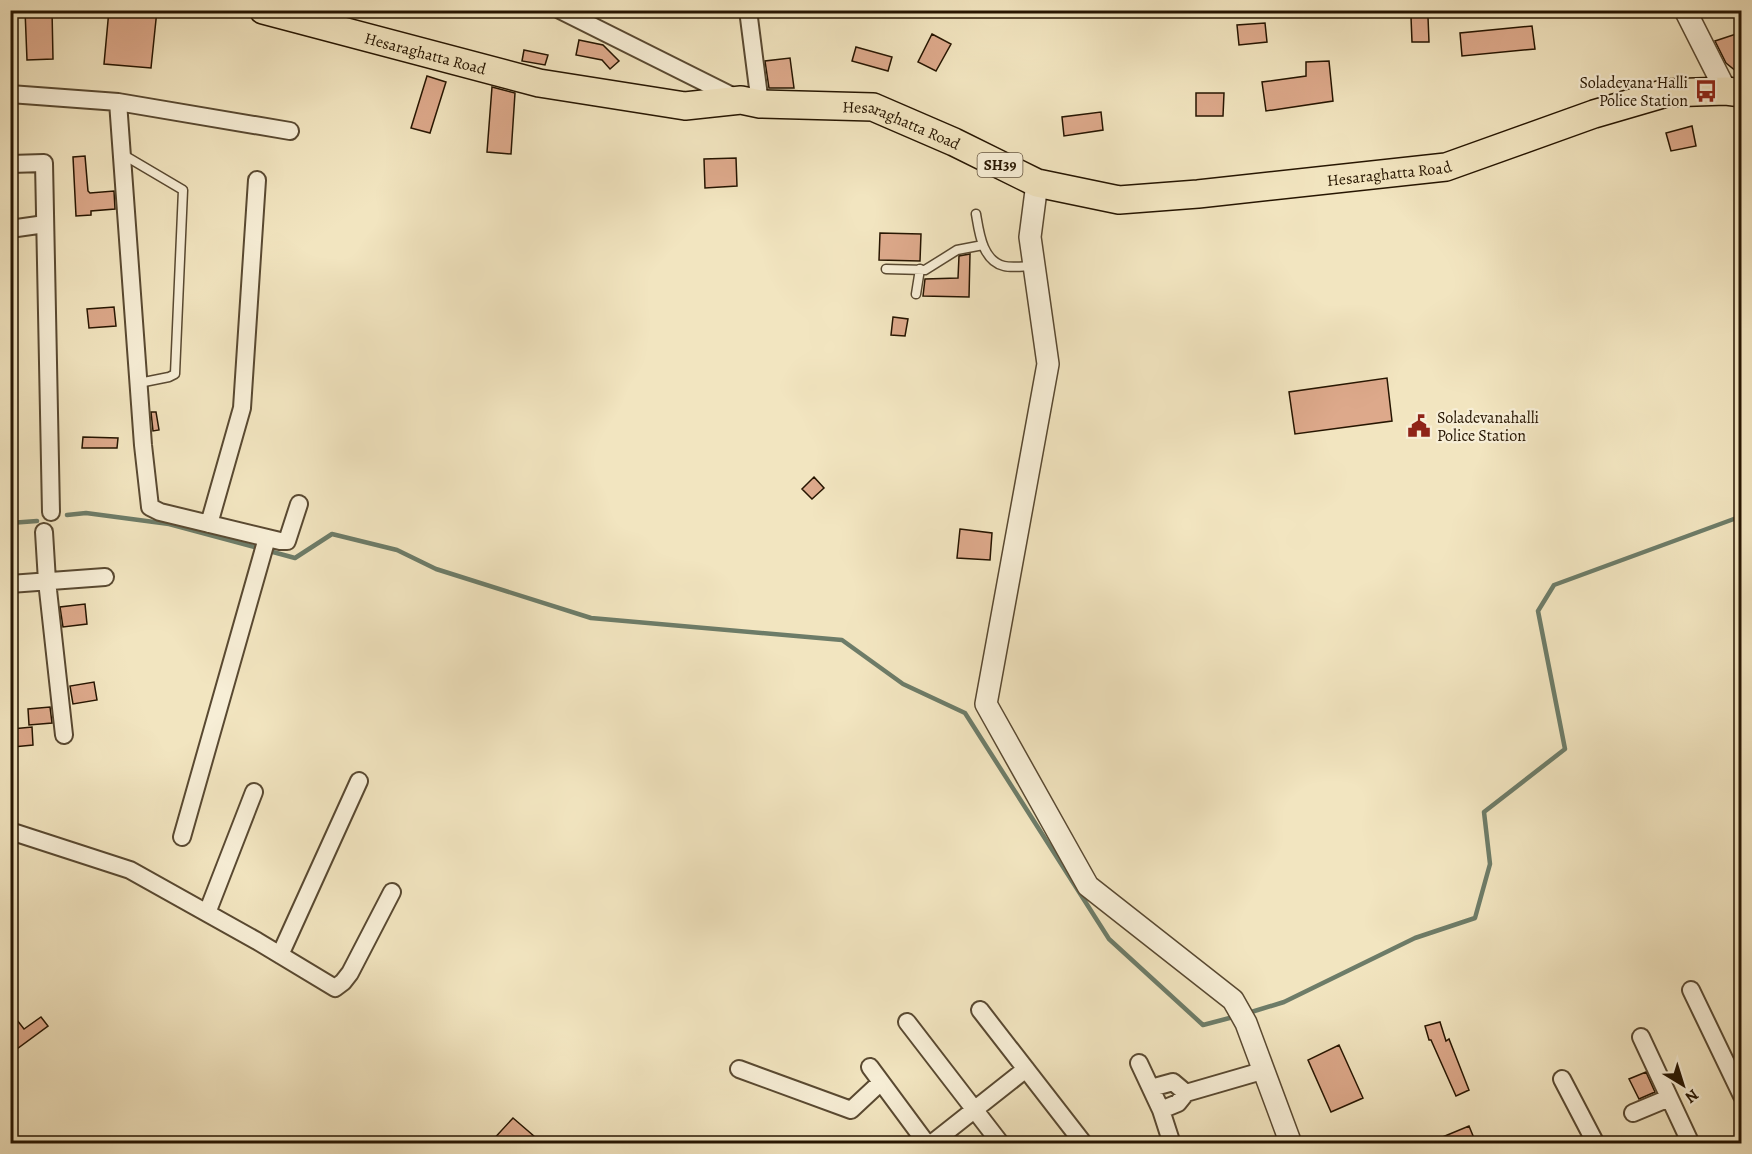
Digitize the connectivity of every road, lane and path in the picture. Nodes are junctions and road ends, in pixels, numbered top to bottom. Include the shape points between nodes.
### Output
1 (263, 10) edge
2 (560, 10) edge
3 (748, 10) edge
4 (1685, 10) edge
5 (1734, 92) edge
6 (10, 94) edge
7 (118, 102) junction
8 (751, 102) junction
9 (290, 131) dead end
10 (122, 154) junction
11 (10, 164) edge
12 (258, 180) dead end
13 (1037, 183) junction
14 (976, 214) dead end
15 (45, 225) junction
16 (10, 229) edge
17 (983, 245) junction
18 (1035, 266) junction
19 (886, 269) dead end
20 (920, 269) junction
21 (916, 294) dead end
22 (139, 383) junction
23 (299, 504) dead end
24 (51, 512) dead end
25 (209, 524) junction
26 (44, 532) dead end
27 (267, 539) junction
28 (105, 577) dead end
29 (47, 581) junction
30 (10, 584) edge
31 (64, 735) dead end
32 (359, 781) dead end
33 (254, 792) dead end
34 (10, 831) edge
35 (182, 837) dead end
36 (392, 892) dead end
37 (207, 913) junction
38 (280, 955) junction
39 (1691, 990) dead end
40 (980, 1010) dead end
41 (907, 1022) dead end
42 (1641, 1037) dead end
43 (1139, 1062) dead end
44 (870, 1067) dead end
45 (739, 1069) dead end
46 (1026, 1069) junction
47 (1266, 1073) junction
48 (1562, 1079) dead end
49 (881, 1082) junction
50 (1151, 1088) junction
51 (1186, 1093) junction
52 (1742, 1096) edge
53 (1669, 1098) junction
54 (974, 1110) junction
55 (1161, 1110) junction
56 (1633, 1113) dead end
57 (927, 1143) edge
58 (931, 1143) edge
59 (1000, 1143) edge
60 (1084, 1143) edge
61 (1172, 1143) edge
62 (1291, 1143) edge
63 (1596, 1143) edge
64 (1691, 1143) edge

1 - 8 main road, Hesaraghatta Road / SH39 via 539,83 685,106
2 - 8 street
3 - 8 street
4 - 5 street
5 - 13 main road, Hesaraghatta Road / SH39 via 1666,93 1594,114 1446,167 1119,200
6 - 7 street
7 - 9 street
7 - 10 street
8 - 13 main road, Hesaraghatta Road / SH39 via 873,107
10 - 22 street
10 - 22 lane via 183,190 175,374
11 - 15 street via 44,163
12 - 25 street via 242,408
13 - 18 street via 1030,237
14 - 17 lane
15 - 16 street
15 - 24 street
17 - 18 lane via 990,258 1002,266
17 - 20 lane via 957,250 925,270
18 - 47 street via 1048,363 986,704 1088,886 1233,1000
19 - 20 lane
20 - 21 lane
22 - 25 street via 150,507
23 - 27 street via 287,541
25 - 27 street
26 - 29 street
27 - 35 street
28 - 29 street
29 - 30 street
29 - 31 street
32 - 38 street
33 - 37 street
34 - 37 street via 129,870
36 - 38 street via 350,973 335,988
37 - 38 street
39 - 52 street
40 - 46 street
41 - 54 street
42 - 53 street
43 - 50 street
44 - 49 street
45 - 49 street via 851,1110
46 - 54 street
46 - 60 street
47 - 51 street
47 - 62 street
48 - 63 street
49 - 57 street
50 - 51 street via 1173,1082
50 - 55 street
51 - 55 street via 1178,1103
53 - 56 street
53 - 64 street
54 - 58 street
54 - 59 street
55 - 61 street

